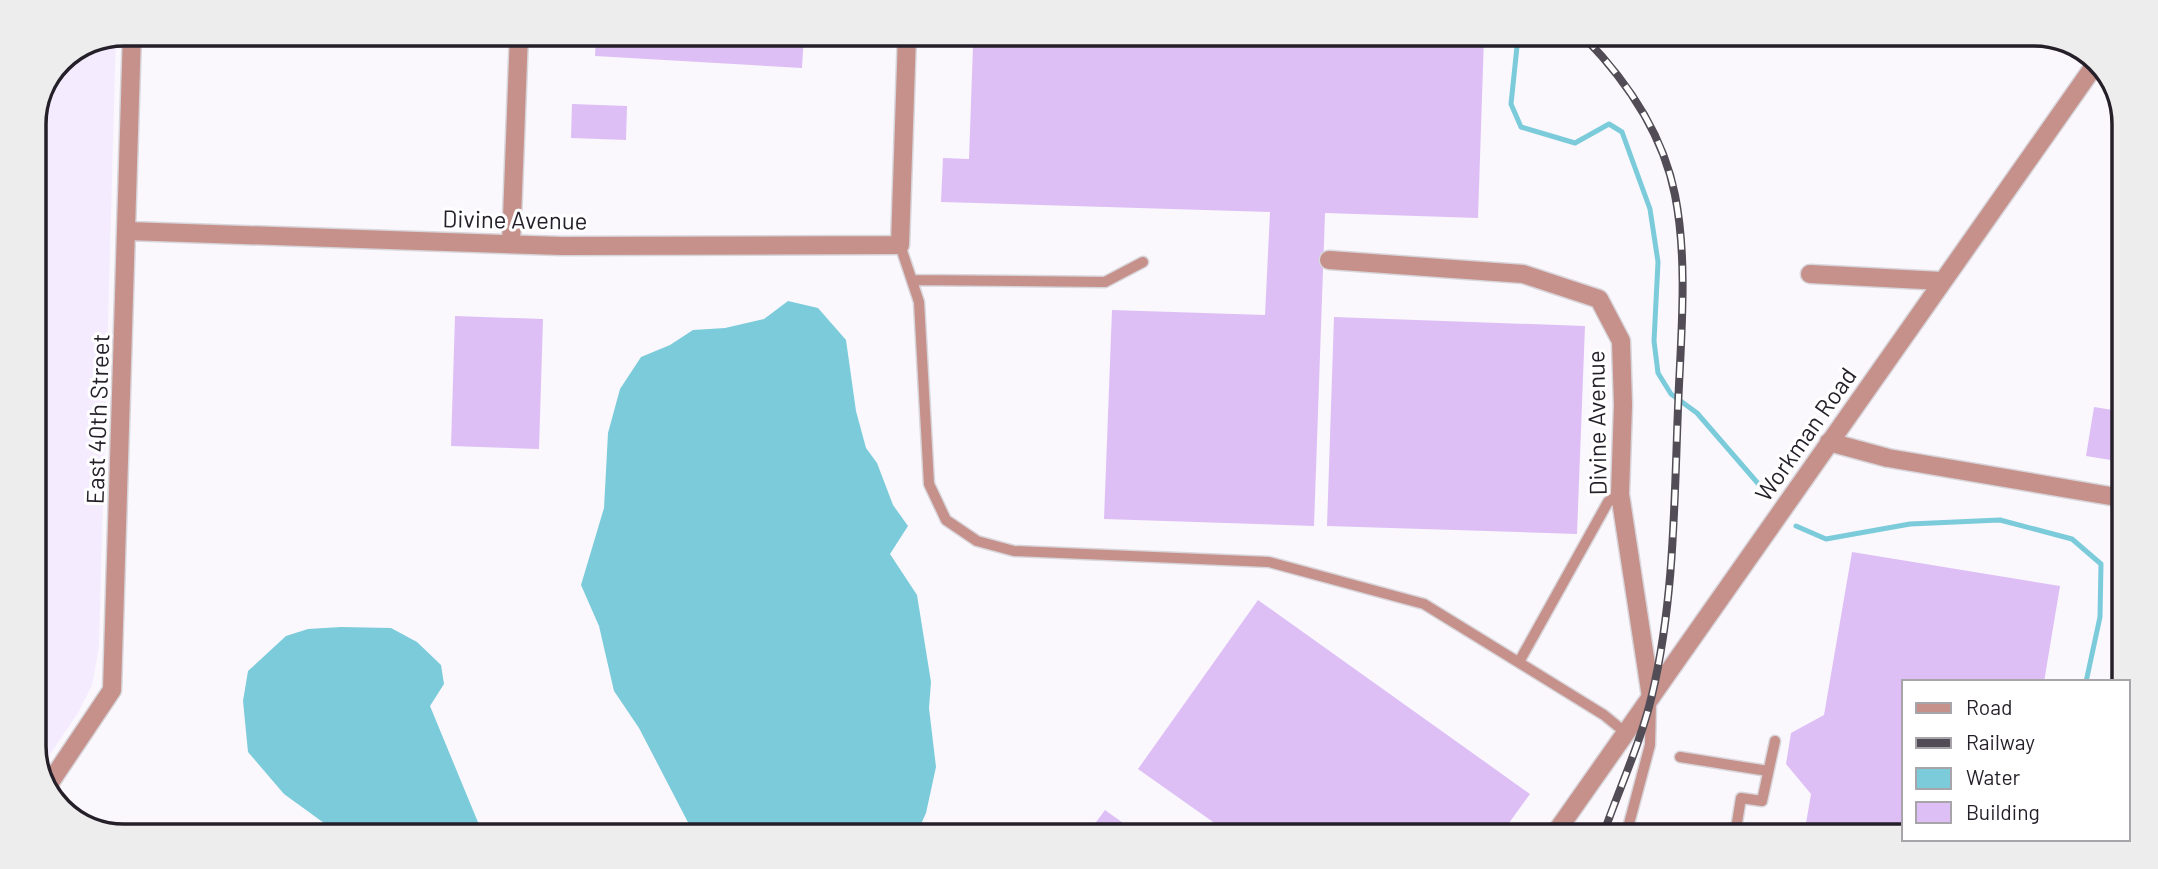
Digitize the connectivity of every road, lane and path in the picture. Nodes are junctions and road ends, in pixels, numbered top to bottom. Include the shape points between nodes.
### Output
1 (132, 46) edge
2 (519, 46) edge
3 (906, 46) edge
4 (2091, 70) edge
5 (128, 231) junction
6 (511, 244) junction
7 (900, 245) junction
8 (1329, 260) dead end
9 (1143, 262) dead end
10 (1810, 274) dead end
11 (912, 280) junction
12 (1941, 281) junction
13 (1829, 442) junction
14 (1620, 494) junction
15 (2112, 496) edge
16 (1518, 662) junction
17 (1651, 697) junction
18 (1626, 733) junction
19 (1775, 741) dead end
20 (1680, 757) dead end
21 (1768, 771) junction
22 (53, 778) edge
23 (1562, 824) edge
24 (1629, 824) edge
25 (1737, 824) edge

1 - 5 street, East 40th Street
2 - 6 street
3 - 7 street
4 - 12 street, Workman Road
5 - 6 street, Divine Avenue
5 - 22 street, East 40th Street via 112,690
6 - 7 street, Divine Avenue
7 - 11 lane
8 - 14 street, Divine Avenue via 1523,274 1599,299 1620,341
9 - 11 lane via 1105,282
10 - 12 street
11 - 16 lane via 919,302 929,484 946,520 977,541 1014,551 1269,562 1423,604
12 - 13 street, Workman Road
13 - 15 street via 1888,458
13 - 17 street, Workman Road
14 - 16 lane via 1608,502
14 - 17 street, Divine Avenue
16 - 18 lane
17 - 18 street, Workman Road
17 - 24 lane via 1650,745
18 - 23 street, Workman Road
19 - 21 lane
20 - 21 lane
21 - 25 lane via 1762,801 1741,798

